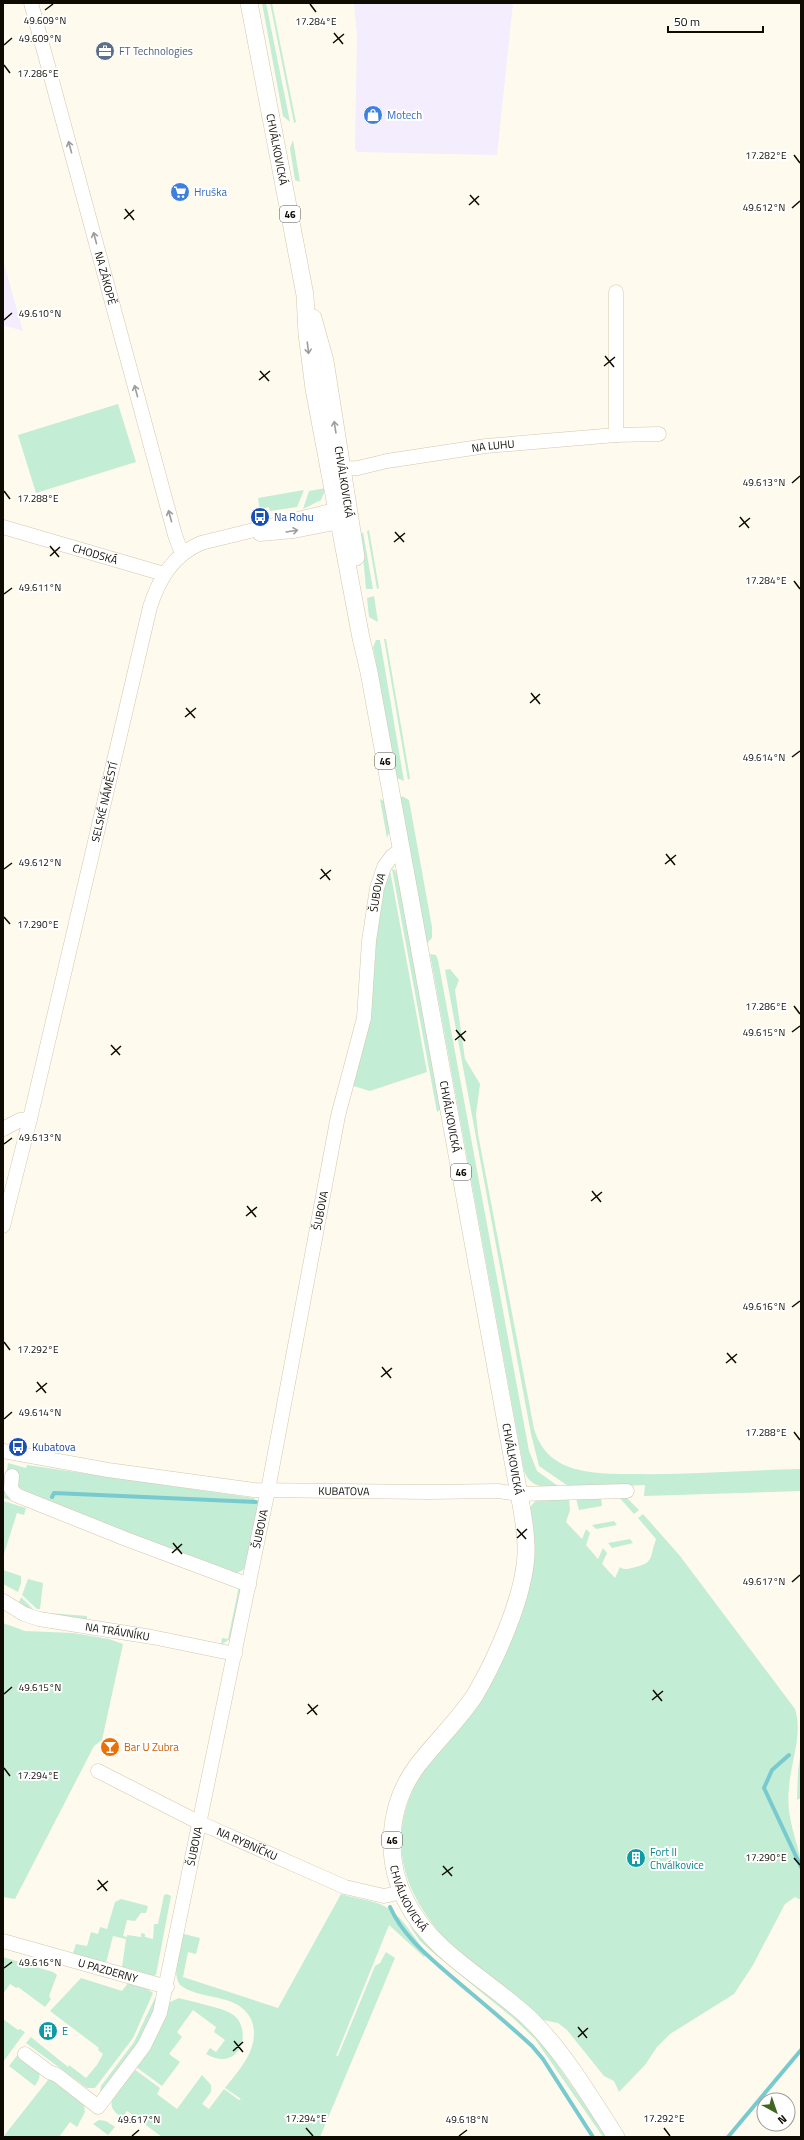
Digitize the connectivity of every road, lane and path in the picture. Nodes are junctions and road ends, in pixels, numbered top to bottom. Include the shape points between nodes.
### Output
1 (31, 3) edge
2 (249, 3) edge
3 (616, 292) dead end
4 (659, 434) dead end
5 (616, 435) junction
6 (335, 469) junction
7 (344, 515) junction
8 (3, 527) edge
9 (182, 554) junction
10 (164, 574) junction
11 (401, 850) junction
12 (30, 1119) junction
13 (3, 1129) edge
14 (3, 1226) edge
15 (3, 1451) edge
16 (12, 1476) dead end
17 (268, 1490) junction
18 (627, 1491) dead end
19 (519, 1494) junction
20 (249, 1584) junction
21 (3, 1601) edge
22 (235, 1654) junction
23 (98, 1771) dead end
24 (200, 1823) junction
25 (402, 1892) junction
26 (3, 1941) edge
27 (167, 1987) junction
28 (25, 2054) dead end
29 (616, 2137) edge

9 -> 1 street, NA ZÁKOPĚ
2 - 6 main road, CHVÁLKOVICKÁ / 46 via 305,295 313,383
3 - 5 street
4 - 5 street, NA LUHU
5 - 6 street, NA LUHU via 486,446 358,468
6 - 7 main road, CHVÁLKOVICKÁ
7 - 9 street, SELSKÉ NÁMĚSTÍ via 278,534 240,535 201,543
7 - 11 main road, CHVÁLKOVICKÁ / 46 via 361,640
8 - 10 street, CHODSKÁ
9 - 10 street, SELSKÉ NÁMĚSTÍ
10 - 12 street, SELSKÉ NÁMĚSTÍ via 150,607
11 - 17 street, ŠUBOVA via 392,856 384,867 377,888 369,941 364,1018 338,1116
11 - 19 main road, CHVÁLKOVICKÁ / 46
12 - 13 street via 15,1122
12 - 14 street, SELSKÉ NÁMĚSTÍ
15 - 17 street, KUBATOVA via 108,1470
16 - 20 street via 11,1489 16,1495
17 - 19 street, KUBATOVA via 498,1491
17 - 20 street, ŠUBOVA
18 - 19 street, KUBATOVA
19 - 25 main road, CHVÁLKOVICKÁ / 46 via 526,1555 523,1580 514,1608 496,1654 477,1691 462,1713 413,1771 397,1806 392,1831 392,1852
20 - 22 street, ŠUBOVA
21 - 22 street, NA TRÁVNÍKU via 24,1614 39,1619 152,1637
22 - 24 street, ŠUBOVA
23 - 24 street, NA RYBNÍČKU
24 - 25 street, NA RYBNÍČKU via 354,1891 384,1896
24 - 27 street, ŠUBOVA
25 - 29 main road, CHVÁLKOVICKÁ / 46 via 417,1920 436,1941 526,2016 548,2038
26 - 27 street, U PAZDERNY
27 - 28 street, ŠUBOVA via 160,2013 144,2046 98,2107

